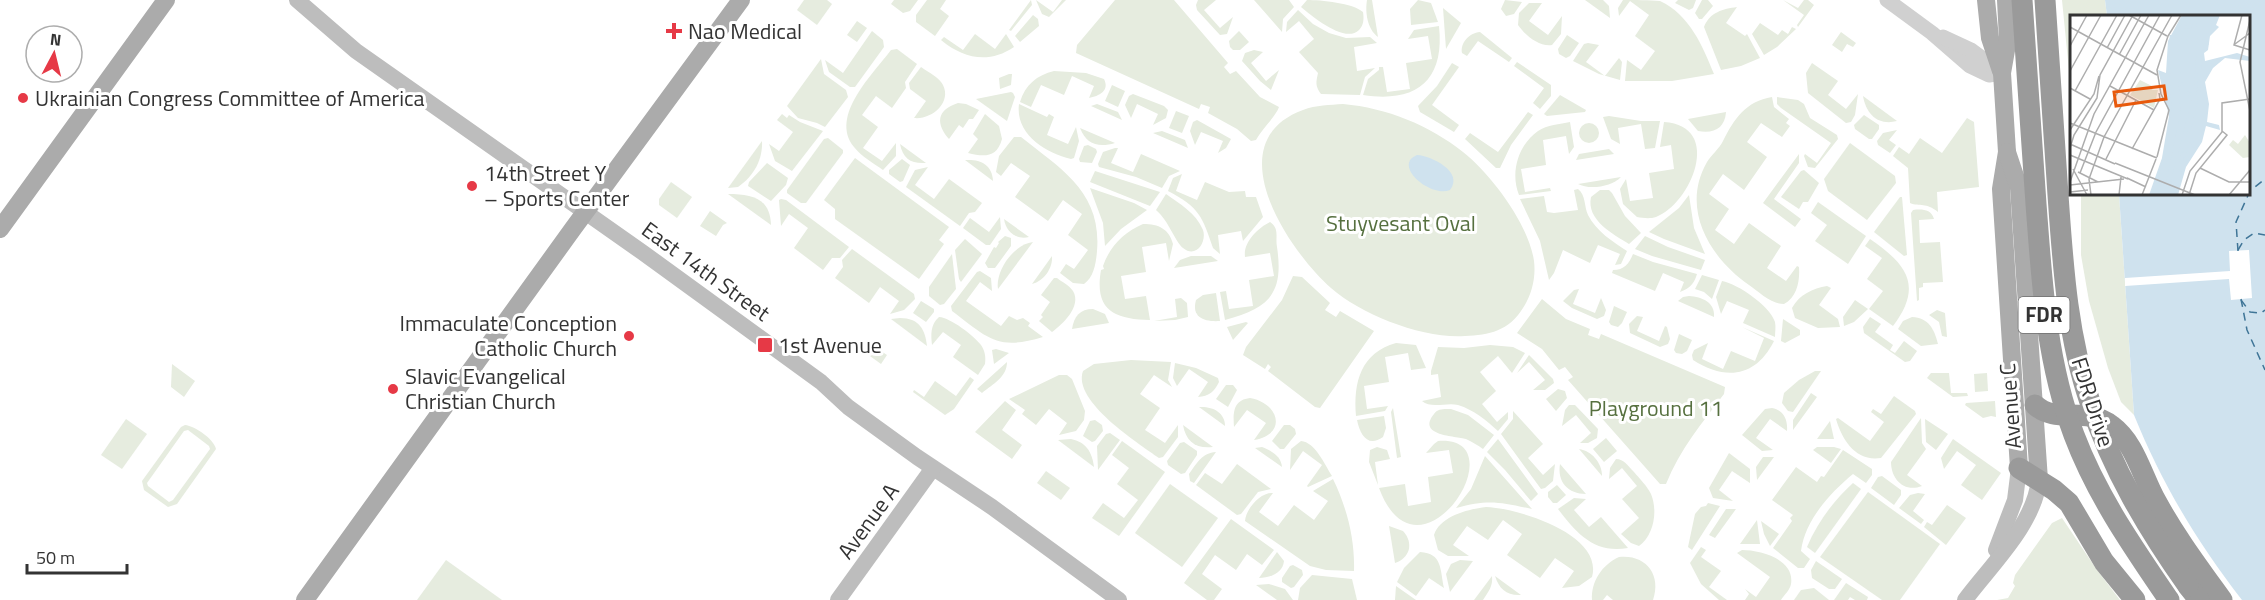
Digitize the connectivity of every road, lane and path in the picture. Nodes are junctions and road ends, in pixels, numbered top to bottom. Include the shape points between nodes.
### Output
1 (166, 0) edge
2 (297, 0) edge
3 (741, 0) edge
4 (1887, 0) edge
5 (1986, 0) edge
6 (2006, 0) edge
7 (2022, 0) edge
8 (2045, 0) edge
9 (2002, 73) junction
10 (2007, 153) junction
11 (585, 213) junction
12 (0, 229) edge
13 (2035, 405) junction
14 (933, 468) junction
15 (2019, 468) junction
16 (2038, 480) junction
17 (1986, 572) junction
18 (2193, 593) edge
19 (305, 600) edge
20 (838, 600) edge
21 (1119, 600) edge
22 (1965, 600) edge
23 (2135, 600) edge
24 (2169, 600) edge
25 (2222, 600) edge

1 - 12 main road
2 - 11 main road, East 14th Street via 356,51
3 - 11 main road
4 - 9 street via 1932,33 1971,50
5 - 9 main road, Avenue C via 1990,38
6 - 9 main road, Avenue C via 2008,39
7 - 24 highway, FDR Drive / FDR, bridge via 2044,313 2060,388 2074,436 2096,485
8 - 18 highway, FDR Drive / FDR, bridge via 2064,278 2076,351 2090,403 2116,468 2145,522
9 - 10 main road, Avenue C
10 - 13 main road, Avenue C via 2019,188
10 - 15 main road, Avenue C via 2001,189
11 - 14 main road, East 14th Street
11 - 19 main road
13 - 16 main road, Avenue C
13 - 25 highway via 2053,414 2091,416 2118,430 2180,541
14 - 20 main road, Avenue A
14 - 21 main road, East 14th Street
15 - 16 highway
15 - 17 main road, Avenue C via 2015,500
16 - 17 main road, Avenue C via 2036,496 2020,526
16 - 23 highway via 2069,503 2104,562
17 - 22 main road, Avenue C

